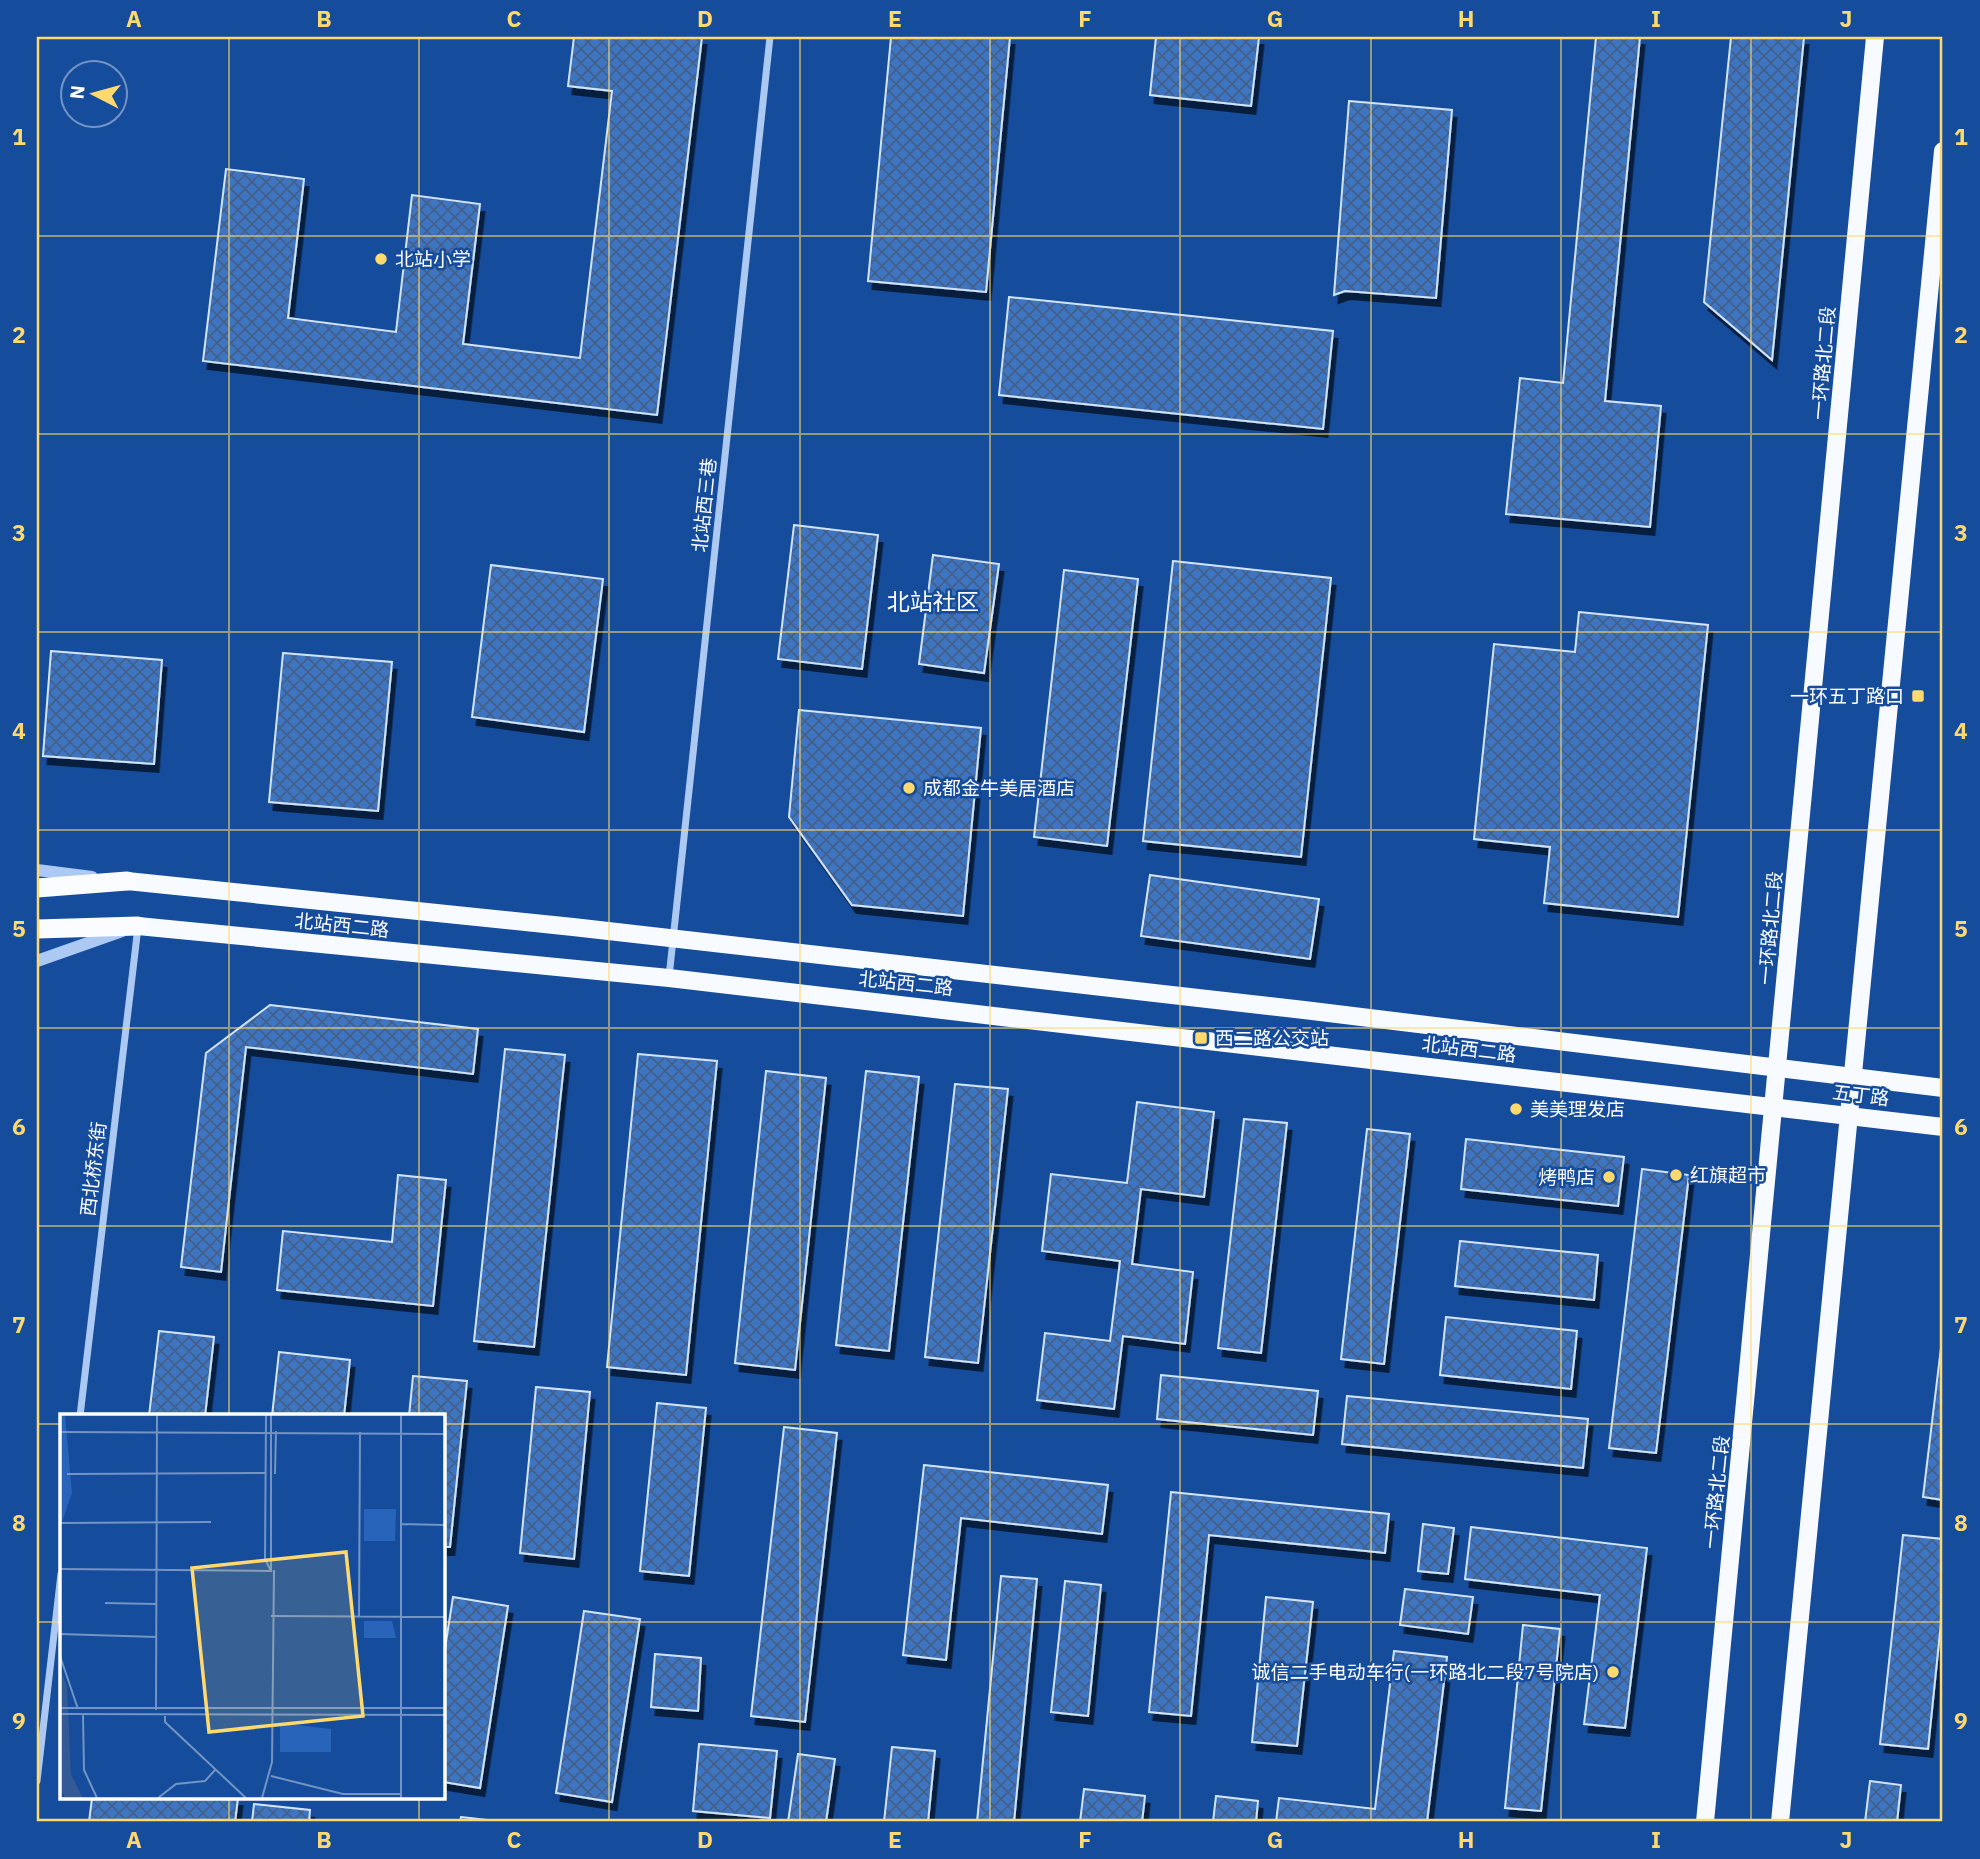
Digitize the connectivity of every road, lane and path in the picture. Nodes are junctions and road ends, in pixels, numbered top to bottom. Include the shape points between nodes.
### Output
1 (770, 37) edge
2 (1875, 37) edge
3 (1943, 151) edge
4 (37, 870) edge
5 (127, 881) junction
6 (37, 887) edge
7 (138, 926) junction
8 (37, 929) edge
9 (673, 938) junction
10 (37, 961) edge
11 (669, 978) junction
12 (1778, 1069) junction
13 (1852, 1079) junction
14 (1943, 1088) edge
15 (1774, 1108) junction
16 (1849, 1114) junction
17 (1943, 1127) edge
18 (80, 1414) edge
19 (60, 1583) edge
20 (37, 1781) edge
21 (1705, 1822) edge
22 (1780, 1822) edge

1 - 9 street, 北站西三巷
2 - 12 main road, 一环路北二段
3 - 13 main road
4 - 5 street, 北站西二路
5 - 6 highway
5 - 9 main road, 北站西二路
7 - 8 highway
7 - 10 street, 北站西二路
7 - 11 main road, 北站西二路
7 - 18 street, 西北桥东街
9 - 11 street, 北站西三巷
9 - 12 main road, 北站西二路
11 - 15 main road, 北站西二路
12 - 13 main road, 五丁路
12 - 15 main road, 一环路北二段
13 - 14 main road, 五丁路
13 - 16 main road
15 - 16 main road, 五丁路
15 - 21 main road, 一环路北二段
16 - 17 main road, 五丁路
16 - 22 main road
19 - 20 street

